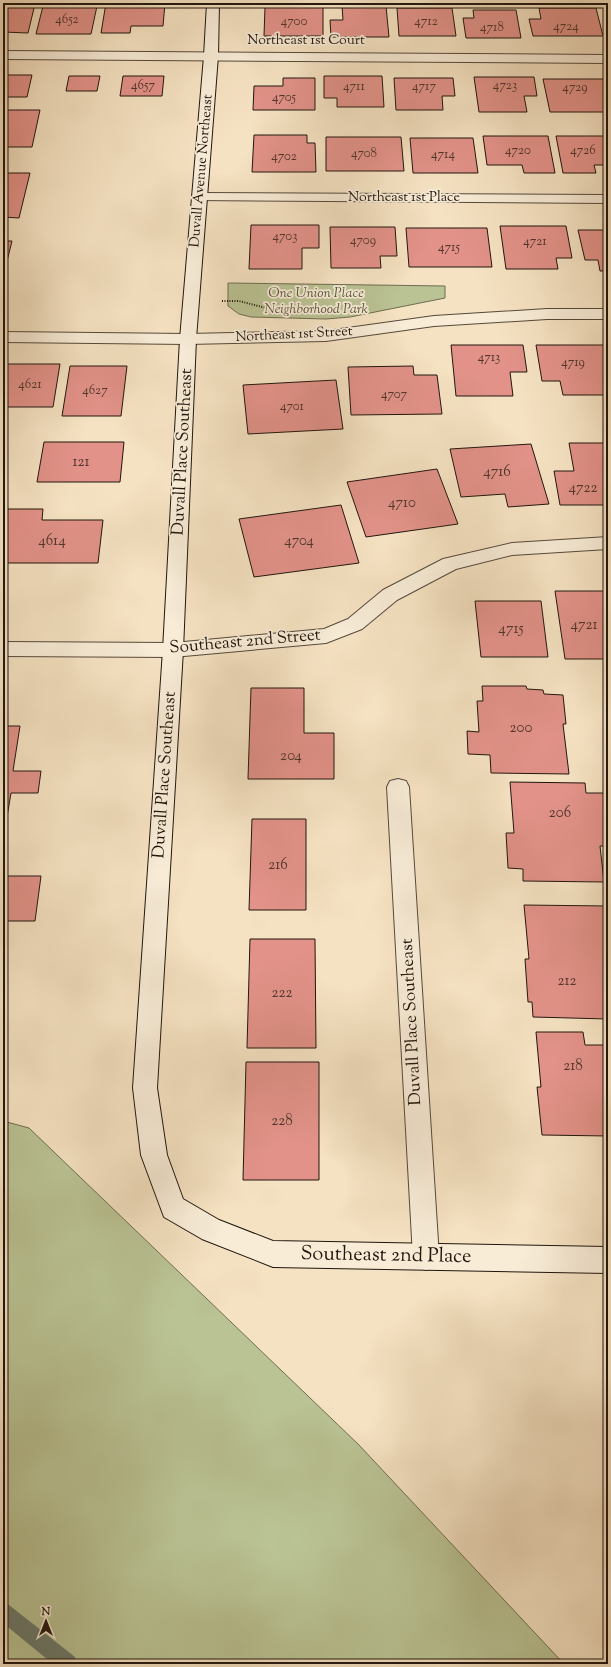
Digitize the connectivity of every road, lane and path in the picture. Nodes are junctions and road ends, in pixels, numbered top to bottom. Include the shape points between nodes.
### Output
1 (213, 3) edge
2 (3, 54) edge
3 (211, 56) junction
4 (608, 59) edge
5 (199, 197) junction
6 (608, 198) edge
7 (608, 314) edge
8 (3, 337) edge
9 (188, 339) junction
10 (608, 543) edge
11 (3, 649) edge
12 (173, 650) junction
13 (398, 787) dead end
14 (173, 1208) joint
15 (426, 1257) junction
16 (608, 1260) edge

1 - 3 street, Duvall Avenue Northeast
2 - 3 street, Northeast 1st Court
3 - 4 street, Northeast 1st Court
3 - 5 street, Duvall Avenue Northeast
5 - 6 street, Northeast 1st Place
5 - 9 street, Duvall Avenue Northeast
7 - 9 street, Northeast 1st Street via 547,314 434,321 326,336
8 - 9 street, Northeast 1st Street
9 - 12 street, Duvall Place Southeast
10 - 12 street, Southeast 2nd Street via 512,549 450,564 390,596 355,624 326,636
11 - 12 street, Southeast 2nd Street
12 - 14 street, Duvall Place Southeast via 146,1088 154,1155
13 - 15 street, Duvall Place Southeast
14 - 15 street, Southeast 2nd Place via 211,1230 273,1254
15 - 16 street, Southeast 2nd Place

